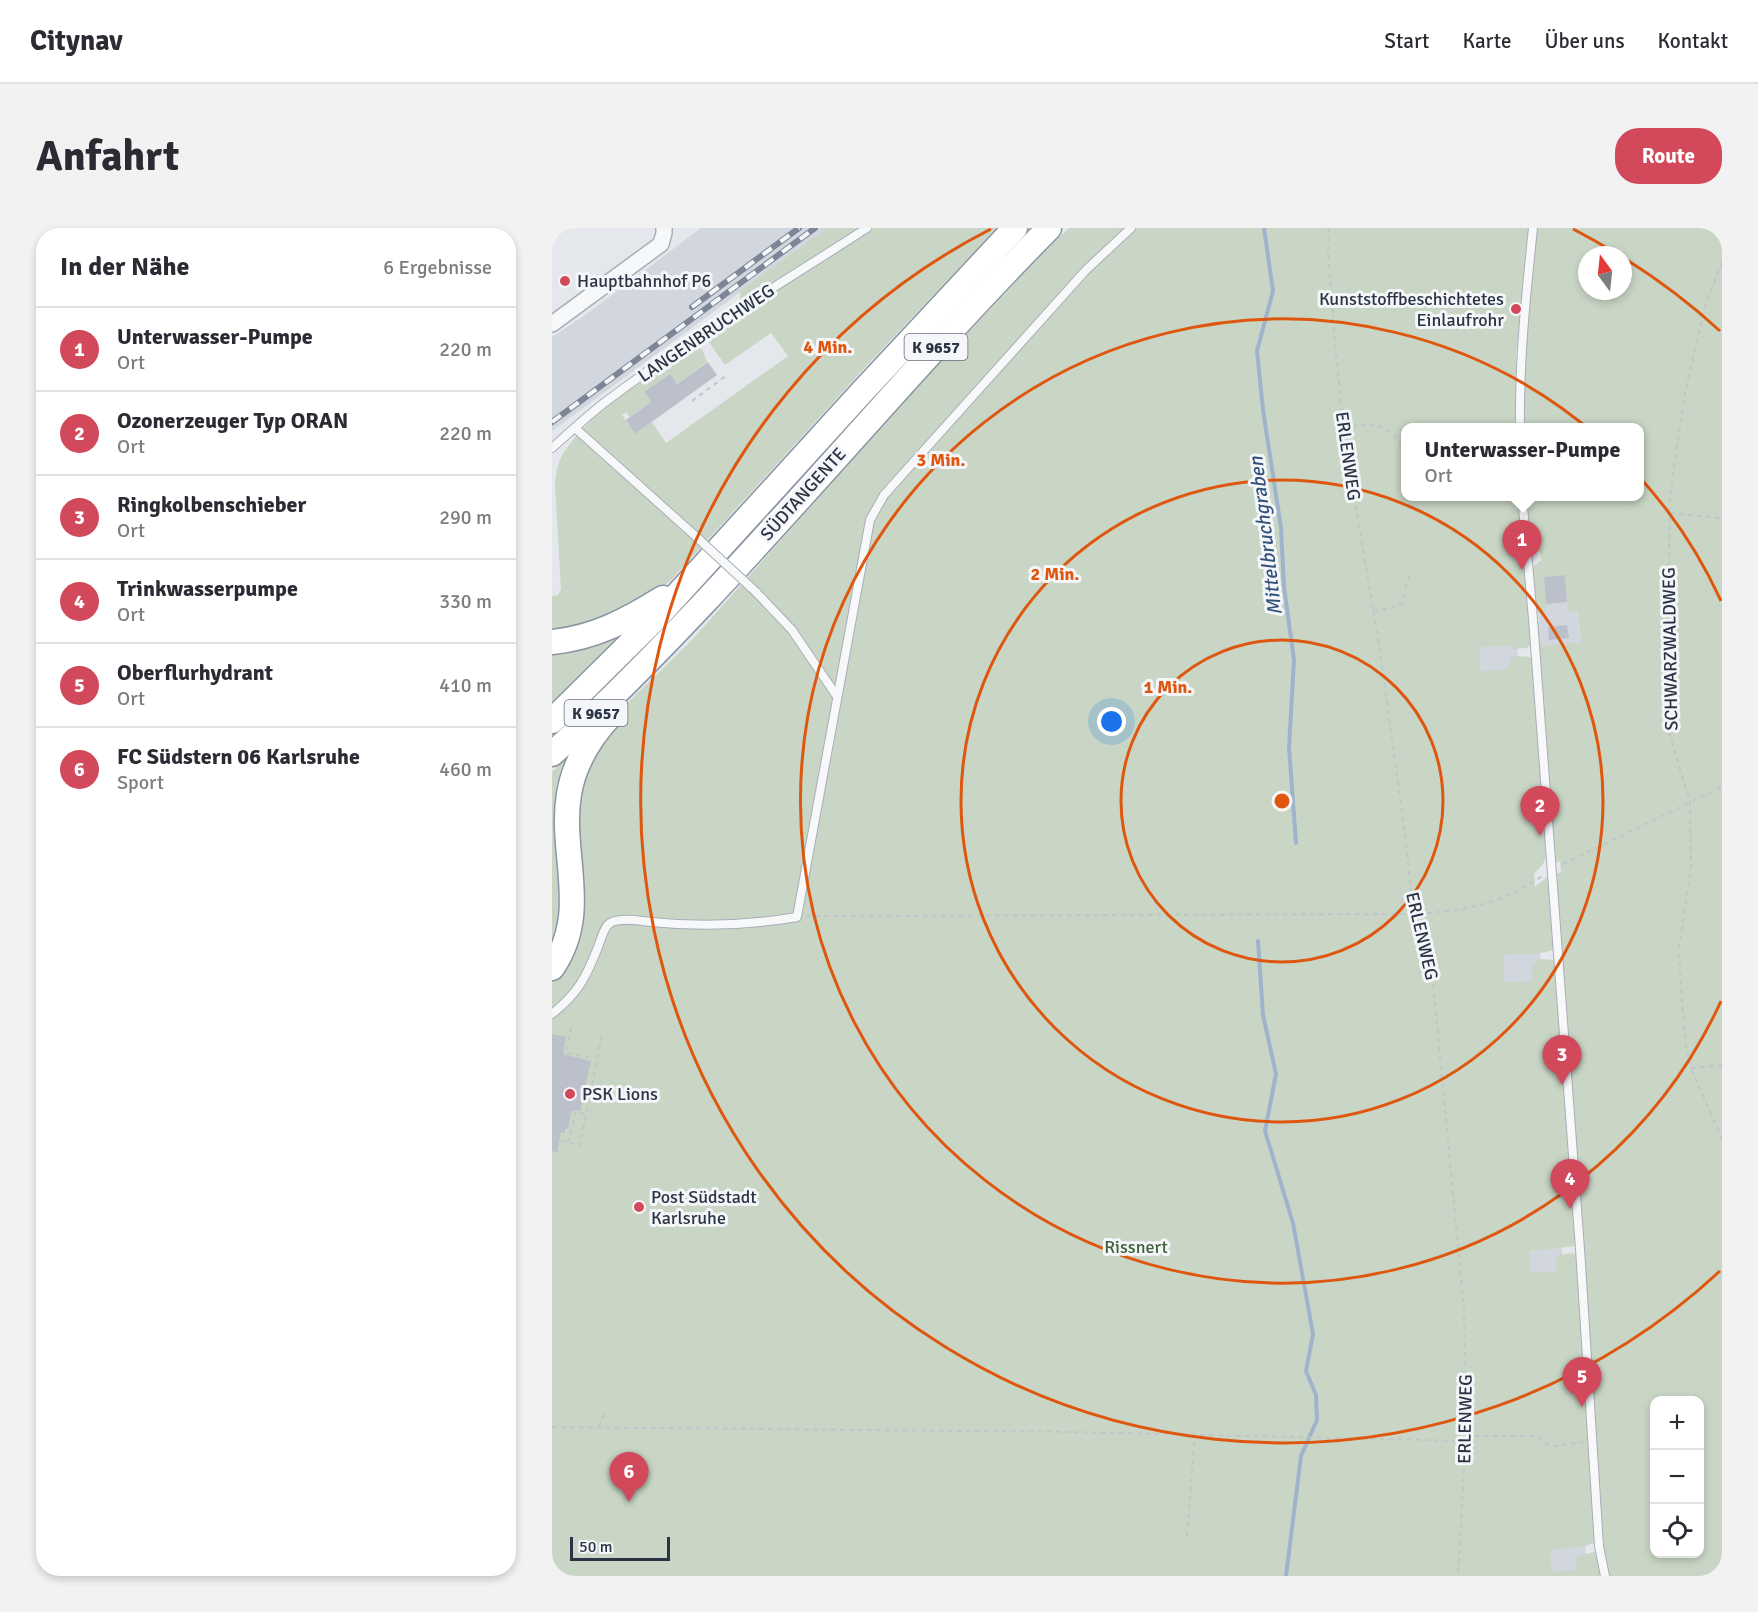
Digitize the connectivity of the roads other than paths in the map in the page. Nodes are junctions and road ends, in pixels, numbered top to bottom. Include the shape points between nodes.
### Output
1 (664, 228) edge
2 (867, 228) edge
3 (1015, 228) edge
4 (1048, 228) edge
5 (1131, 228) edge
6 (1533, 228) edge
7 (552, 324) edge
8 (1520, 423) edge
9 (575, 428) junction
10 (552, 448) edge
11 (1522, 501) edge
12 (690, 580) junction
13 (552, 642) edge
14 (638, 671) junction
15 (836, 695) junction
16 (552, 721) edge
17 (552, 754) edge
18 (552, 968) edge
19 (552, 1014) edge
20 (1605, 1576) edge

1 - 7 street via 661,244
2 - 9 lane, LANGENBRUCHWEG via 690,342
3 - 12 highway, SÜDTANGENTE / K 9657
4 - 14 highway, SÜDTANGENTE / K 9657
5 - 15 lane via 1086,270 884,495 870,520
6 - 8 lane via 1524,305
9 - 10 lane, LANGENBRUCHWEG
9 - 15 lane, bridge via 756,592 792,630
11 - 20 lane via 1599,1546
12 - 13 highway via 617,625 570,641
12 - 16 highway, SÜDTANGENTE / K 9657
14 - 17 highway, SÜDTANGENTE / K 9657
14 - 18 highway via 585,750 569,794 573,911 567,940
15 - 19 lane via 797,917 759,923 610,923 583,982

